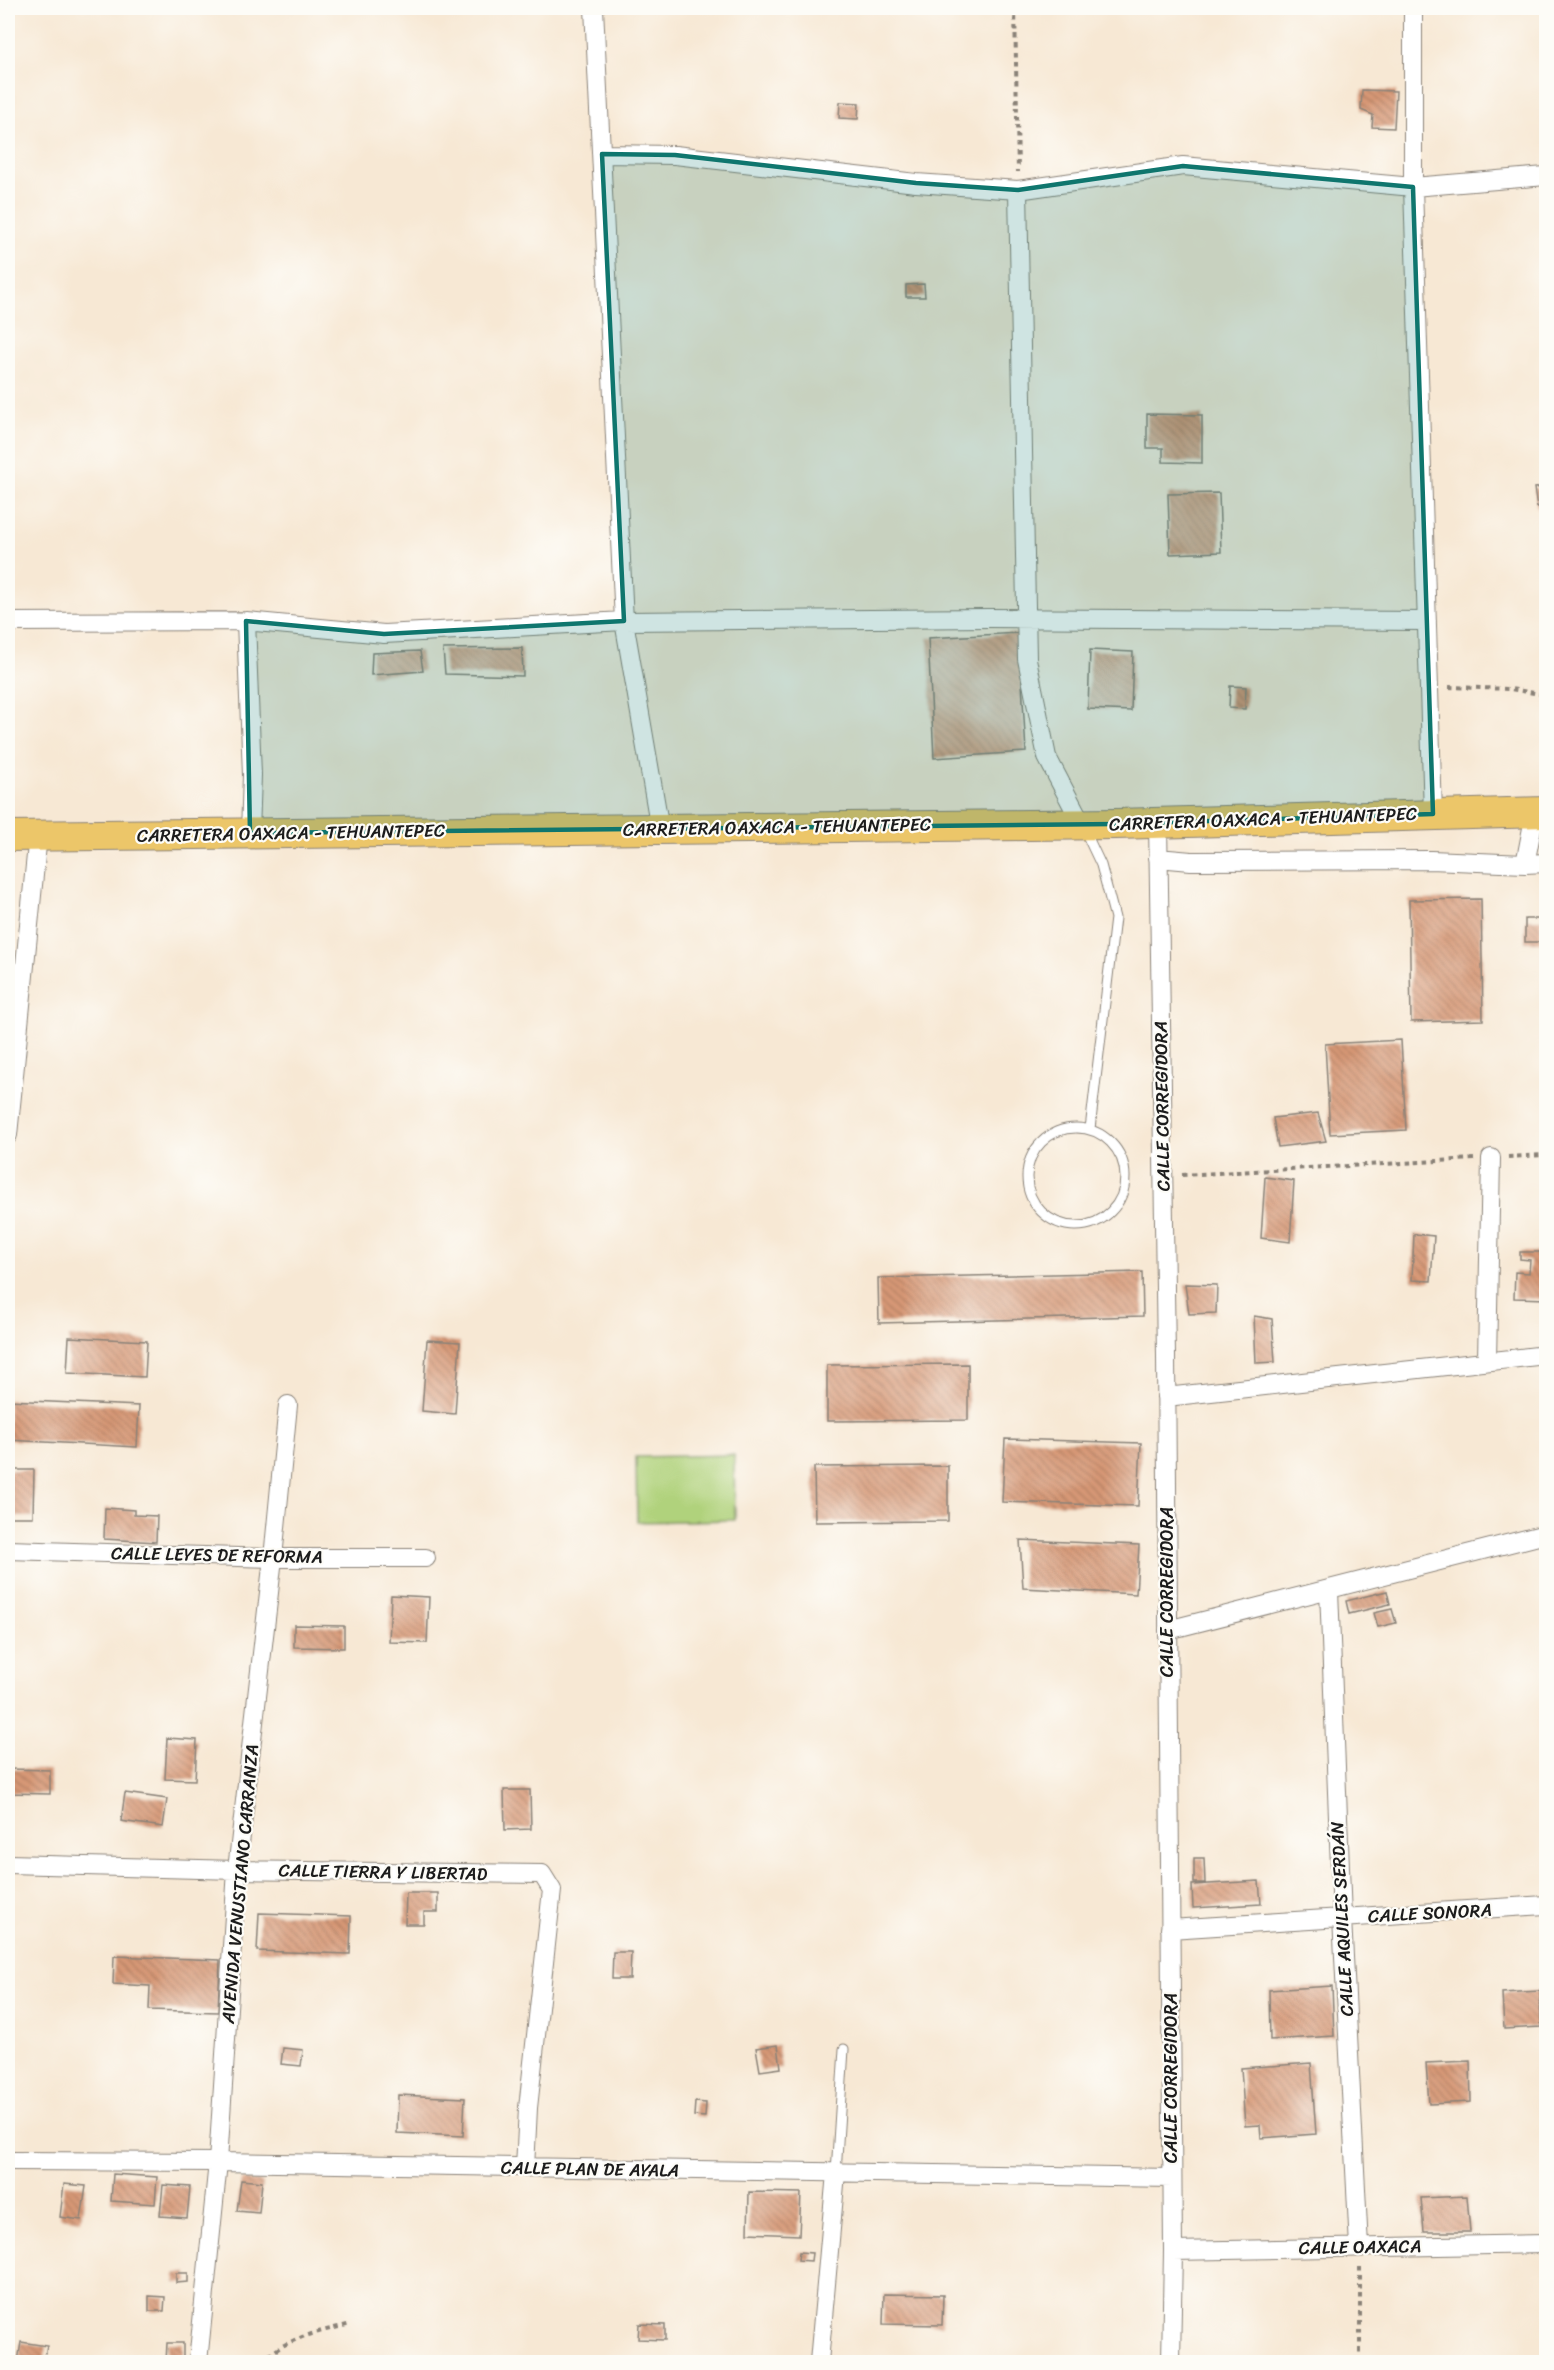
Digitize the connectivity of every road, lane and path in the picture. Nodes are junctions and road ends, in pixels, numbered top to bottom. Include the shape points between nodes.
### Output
1 (594, 8) edge
2 (1015, 8) edge
3 (1413, 8) edge
4 (602, 154) junction
5 (1546, 176) edge
6 (1413, 187) junction
7 (1018, 190) junction
8 (1026, 619) junction
9 (246, 621) junction
10 (624, 621) junction
11 (1427, 621) junction
12 (8, 622) edge
13 (1429, 686) junction
14 (1546, 695) edge
15 (1541, 812) edge
16 (1433, 814) junction
17 (1158, 822) junction
18 (1082, 824) junction
19 (660, 829) junction
20 (249, 833) junction
21 (8, 836) edge
22 (38, 836) junction
23 (1158, 858) junction
24 (1546, 863) edge
25 (1525, 864) junction
26 (1090, 1129) junction
27 (8, 1135) edge
28 (1546, 1155) edge
29 (1491, 1158) junction
30 (1163, 1176) junction
31 (1546, 1355) edge
32 (1487, 1361) junction
33 (1166, 1397) junction
34 (288, 1405) dead end
35 (1546, 1534) edge
36 (8, 1550) edge
37 (273, 1558) junction
38 (426, 1558) dead end
39 (1329, 1590) junction
40 (1168, 1630) junction
41 (8, 1864) edge
42 (237, 1870) junction
43 (1546, 1905) edge
44 (1342, 1918) junction
45 (1170, 1929) junction
46 (844, 2049) dead end
47 (8, 2161) edge
48 (218, 2162) junction
49 (525, 2168) junction
50 (836, 2173) junction
51 (1172, 2178) junction
52 (1546, 2244) edge
53 (1359, 2247) junction
54 (1173, 2251) junction
55 (351, 2324) dead end
56 (198, 2362) edge
57 (262, 2362) edge
58 (819, 2362) edge
59 (1171, 2362) edge
60 (1360, 2362) edge

1 - 4 street
2 - 7 path
3 - 6 street
4 - 7 street via 675,155 916,183
4 - 10 street
5 - 6 street
6 - 7 street via 1183,166
6 - 11 street
7 - 8 street
8 - 10 street
8 - 11 street
8 - 18 street via 1027,659 1047,757
9 - 10 street via 384,634
9 - 12 street
9 - 20 street via 252,775
10 - 19 street
11 - 13 street
13 - 14 path via 1511,689
13 - 16 street
15 - 16 main road, CARRETERA OAXACA - TEHUANTEPEC
15 - 25 street
16 - 17 main road, CARRETERA OAXACA - TEHUANTEPEC
17 - 18 main road, CARRETERA OAXACA - TEHUANTEPEC
17 - 23 street, CALLE CORREGIDORA
18 - 19 main road, CARRETERA OAXACA - TEHUANTEPEC
18 - 26 lane via 1101,865 1114,918
19 - 20 main road, CARRETERA OAXACA - TEHUANTEPEC
20 - 22 main road, CARRETERA OAXACA - TEHUANTEPEC
21 - 22 main road, CARRETERA OAXACA - TEHUANTEPEC
22 - 27 street
23 - 25 street
23 - 30 street, CALLE CORREGIDORA
24 - 25 street
26 - 26 lane via 1105,1137 1120,1154 1126,1177 1124,1192 1106,1217 1077,1227 1062,1225 1035,1205 1028,1189 1031,1155 1056,1132
28 - 29 path
29 - 30 path
29 - 32 street
30 - 33 street, CALLE CORREGIDORA
31 - 32 street
32 - 33 street
33 - 40 street, CALLE CORREGIDORA
34 - 37 street, AVENIDA VENUSTIANO CARRANZA
35 - 39 street
36 - 37 street, CALLE LEYES DE REFORMA
37 - 38 street, CALLE LEYES DE REFORMA
37 - 42 street, AVENIDA VENUSTIANO CARRANZA
39 - 40 street
39 - 44 street, CALLE AQUILES SERDÁN
40 - 45 street, CALLE CORREGIDORA
41 - 42 street, CALLE TIERRA Y LIBERTAD
42 - 48 street, AVENIDA VENUSTIANO CARRANZA
42 - 49 street, CALLE TIERRA Y LIBERTAD via 542,1874 552,1890
43 - 44 street, CALLE SONORA
44 - 45 street, CALLE SONORA
44 - 53 street, CALLE AQUILES SERDÁN
45 - 51 street, CALLE CORREGIDORA
46 - 50 lane
47 - 48 street, CALLE PLAN DE AYALA
48 - 49 street, CALLE PLAN DE AYALA
48 - 56 street, AVENIDA VENUSTIANO CARRANZA
49 - 50 street, CALLE PLAN DE AYALA
50 - 51 street, CALLE PLAN DE AYALA
50 - 58 street
51 - 54 street, CALLE CORREGIDORA
52 - 53 street, CALLE OAXACA
53 - 54 street, CALLE OAXACA
53 - 60 path
54 - 59 street, CALLE CORREGIDORA
55 - 57 path via 298,2337

